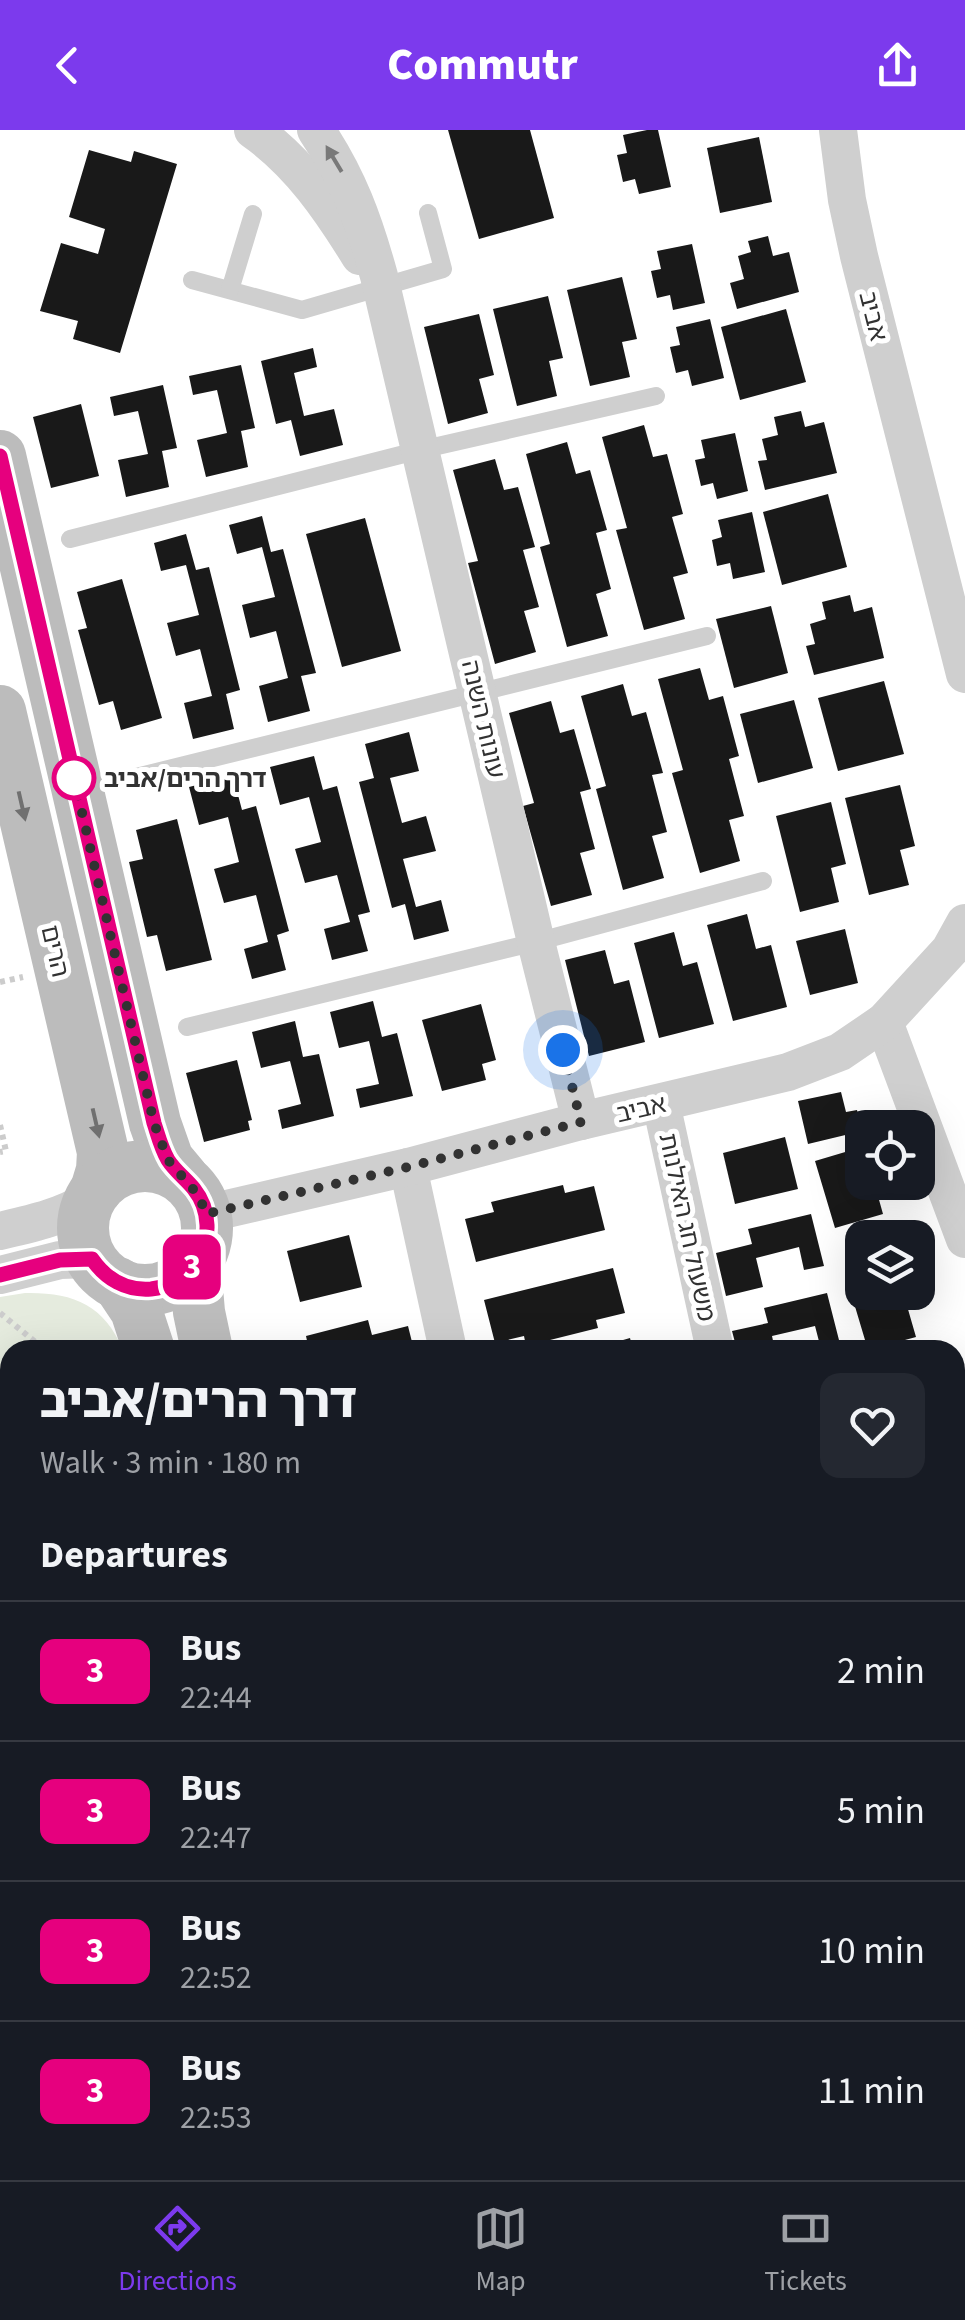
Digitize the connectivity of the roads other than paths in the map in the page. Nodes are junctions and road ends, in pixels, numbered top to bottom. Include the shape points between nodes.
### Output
1 (316, 130) edge
2 (838, 130) edge
3 (261, 132) edge
4 (428, 212) dead end
5 (252, 214) dead end
6 (192, 280) dead end
7 (230, 290) junction
8 (382, 297) junction
9 (656, 396) dead end
10 (420, 450) junction
11 (0, 456) edge
12 (70, 538) dead end
13 (707, 636) dead end
14 (965, 674) edge
15 (477, 693) junction
16 (0, 711) edge
17 (132, 778) dead end
18 (763, 881) dead end
19 (965, 923) edge
20 (536, 942) junction
21 (884, 1022) junction
22 (186, 1027) dead end
23 (661, 1103) junction
24 (581, 1122) junction
25 (408, 1167) junction
26 (93, 1195) junction
27 (194, 1196) junction
28 (0, 1231) edge
29 (965, 1239) edge
30 (194, 1264) junction
31 (105, 1271) junction
32 (0, 1275) edge
33 (145, 1340) edge
34 (205, 1340) edge
35 (446, 1340) edge
36 (713, 1340) edge

8 -> 1 street, עונות השנה via 355,199
2 - 14 street, אביב via 859,256
3 - 8 street, עונות השנה via 336,216
4 - 8 lane via 442,269
5 - 7 lane
6 - 7 lane
7 - 8 lane via 302,310
8 - 10 street, עונות השנה
9 - 10 lane
10 - 12 lane
10 - 15 street, עונות השנה
11 - 27 street via 154,1123 168,1160
13 - 15 lane
15 - 17 lane
15 - 20 street, עונות השנה
16 -> 26 street, הרים via 102,1152
18 - 20 lane
19 - 21 street, אביב via 950,950
20 - 22 lane
20 - 24 street, עונות השנה
21 - 23 street, אביב via 840,1052 788,1072
21 - 29 street
23 - 24 street, אביב
23 - 36 street, משעול חג האילנות
24 - 25 street, אביב
25 - 27 street, אביב
25 - 35 street
26 - 27 street via 114,1174 137,1166 161,1168
26 - 28 street via 52,1218
26 - 31 street via 83,1223 86,1248
27 - 30 street via 207,1232
30 - 31 street via 166,1286 141,1289
30 - 34 street
31 - 32 street via 60,1260
31 - 33 street via 136,1310

